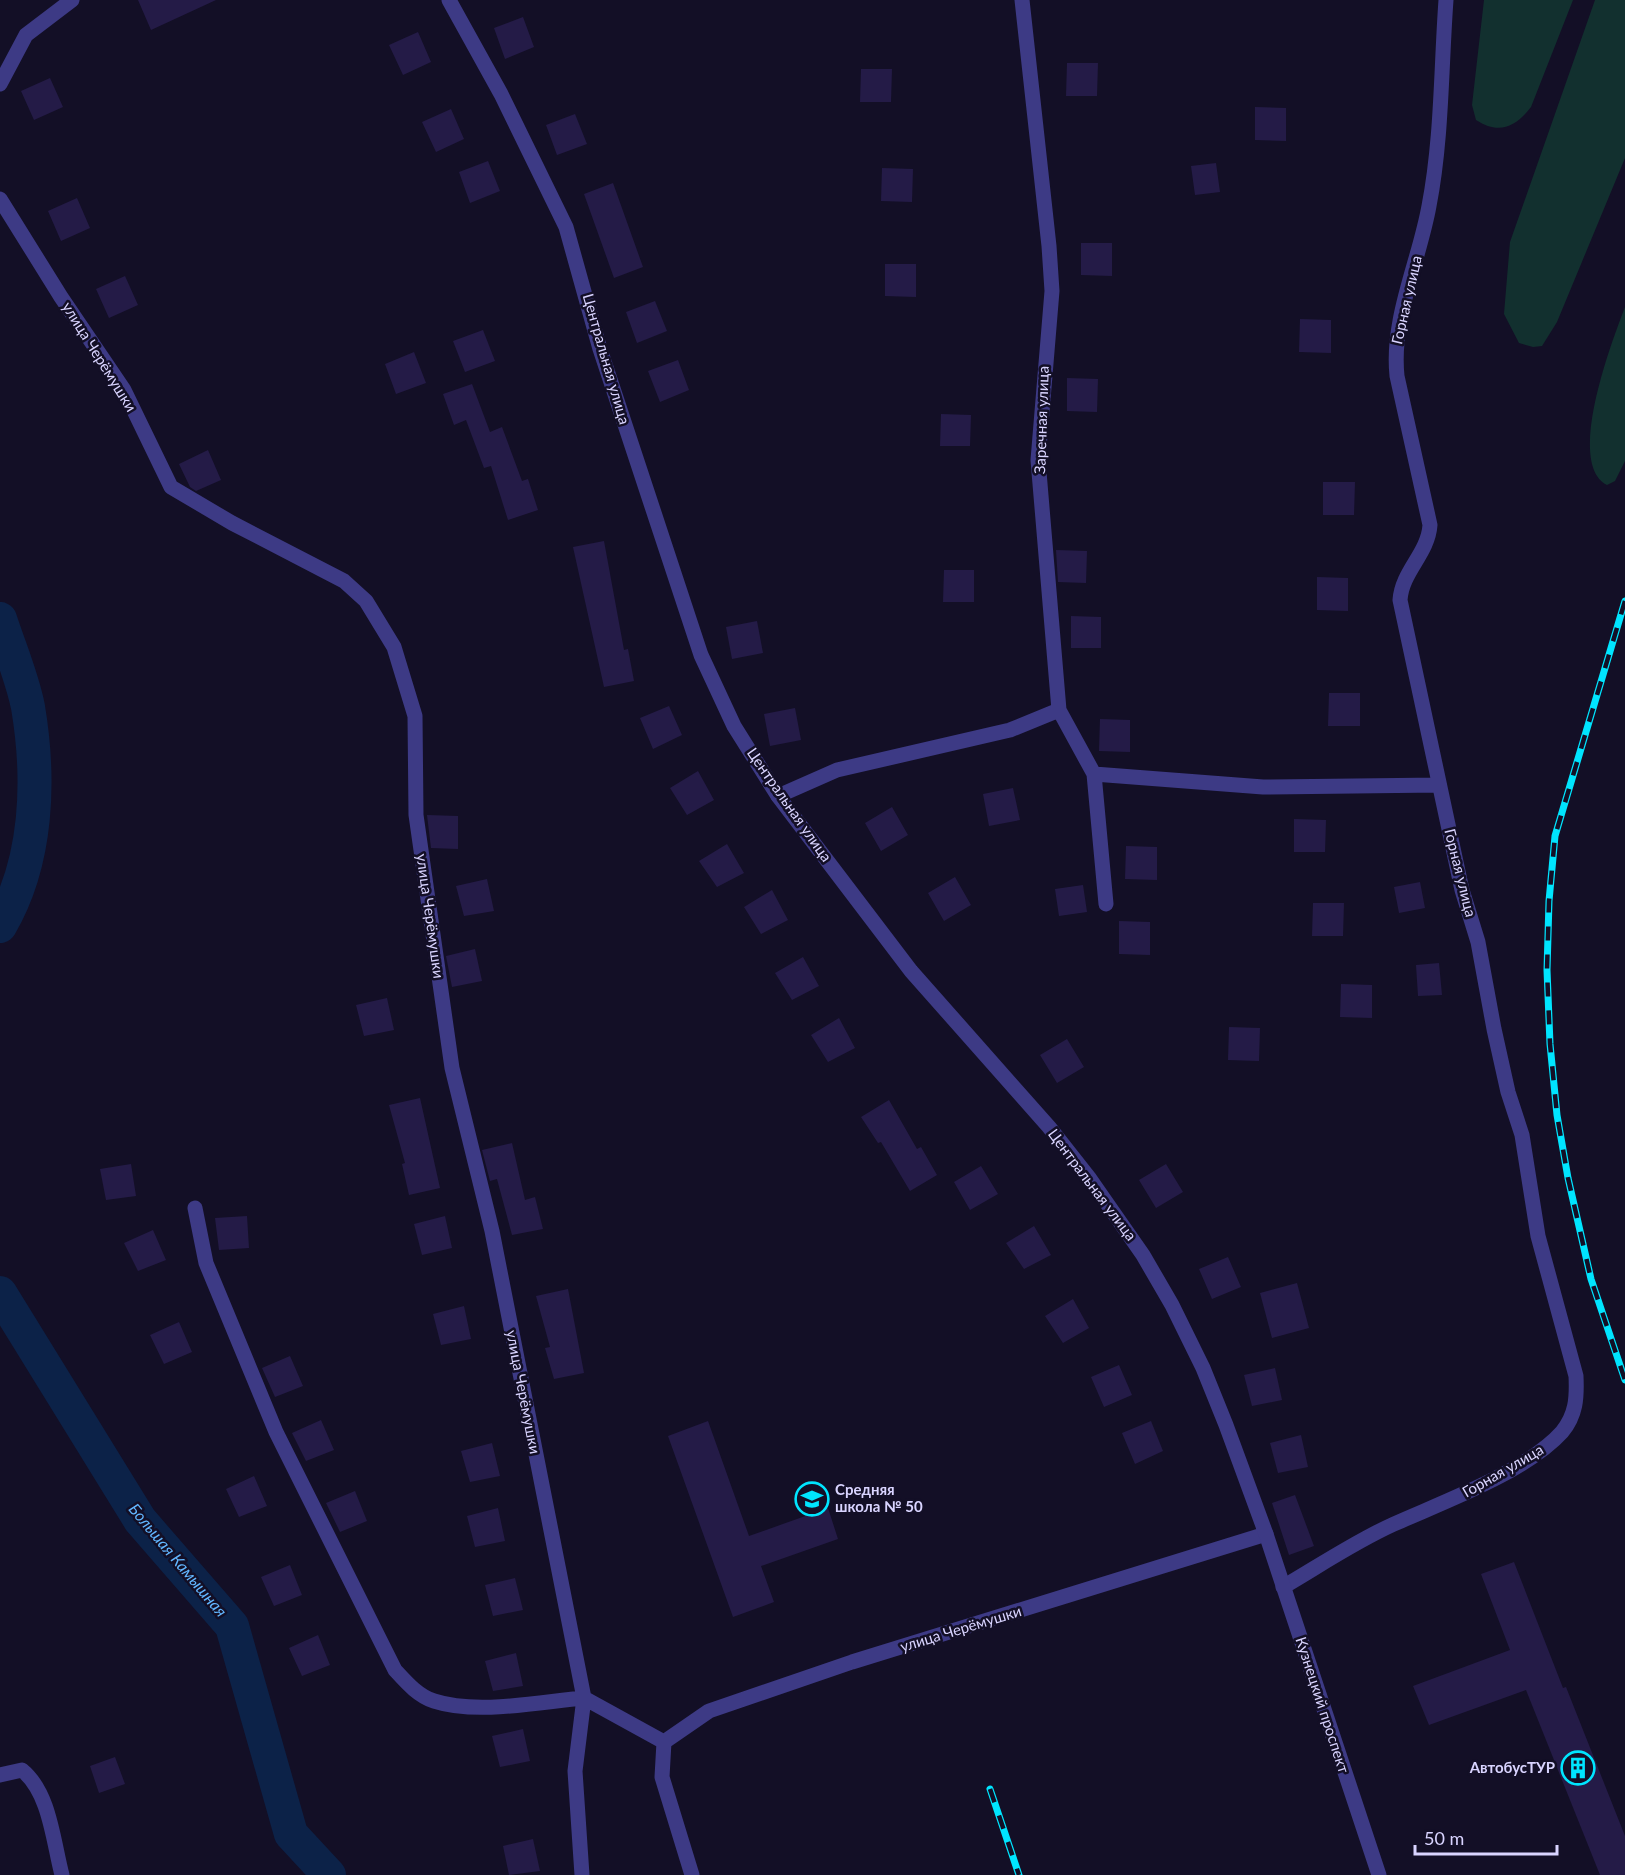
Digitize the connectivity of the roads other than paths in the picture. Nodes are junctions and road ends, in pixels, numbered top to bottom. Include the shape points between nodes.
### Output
1 (72, 0) edge
2 (449, 0) edge
3 (1022, 0) edge
4 (1446, 0) edge
5 (0, 84) edge
6 (0, 199) edge
7 (1059, 710) junction
8 (1094, 774) junction
9 (1439, 785) junction
10 (778, 796) junction
11 (1106, 904) dead end
12 (195, 1209) dead end
13 (1266, 1534) junction
14 (1283, 1587) junction
15 (584, 1698) junction
16 (664, 1742) junction
17 (0, 1775) edge
18 (62, 1875) edge
19 (582, 1875) edge
20 (692, 1875) edge
21 (1378, 1875) edge

1 - 5 street via 26,35
2 - 10 street, Центральная улица via 562,217 600,349 701,655 734,726
3 - 7 street, Заречная улица via 1052,291 1038,460
4 - 9 street, Горная улица via 1429,206 1401,311 1394,356 1430,525 1429,541 1411,567 1400,600
6 - 15 street, улица Черёмушки via 124,390 171,487 344,581 366,601 394,647 415,717 416,815 452,1068 492,1231
7 - 8 street, Заречная улица
7 - 10 street via 1010,730 837,770
8 - 9 street via 1263,787
8 - 11 street, Заречная улица
9 - 14 street, Горная улица via 1478,942 1508,1092 1522,1135 1546,1273 1576,1376 1577,1399 1573,1415 1562,1431 1533,1455 1455,1499 1392,1525
10 - 13 street, Центральная улица via 911,971 1049,1127 1128,1231 1172,1305 1203,1368
12 - 15 street via 206,1263 276,1432 395,1670 410,1688 434,1701 480,1707
13 - 14 street, Кузнецкий проспект
13 - 16 street, улица Черёмушки via 852,1662 709,1711
14 - 21 street, Кузнецкий проспект
15 - 16 street
15 - 19 street, улица Черёмушки via 575,1771
16 - 20 street via 662,1777
17 - 18 street via 22,1770 35,1780

